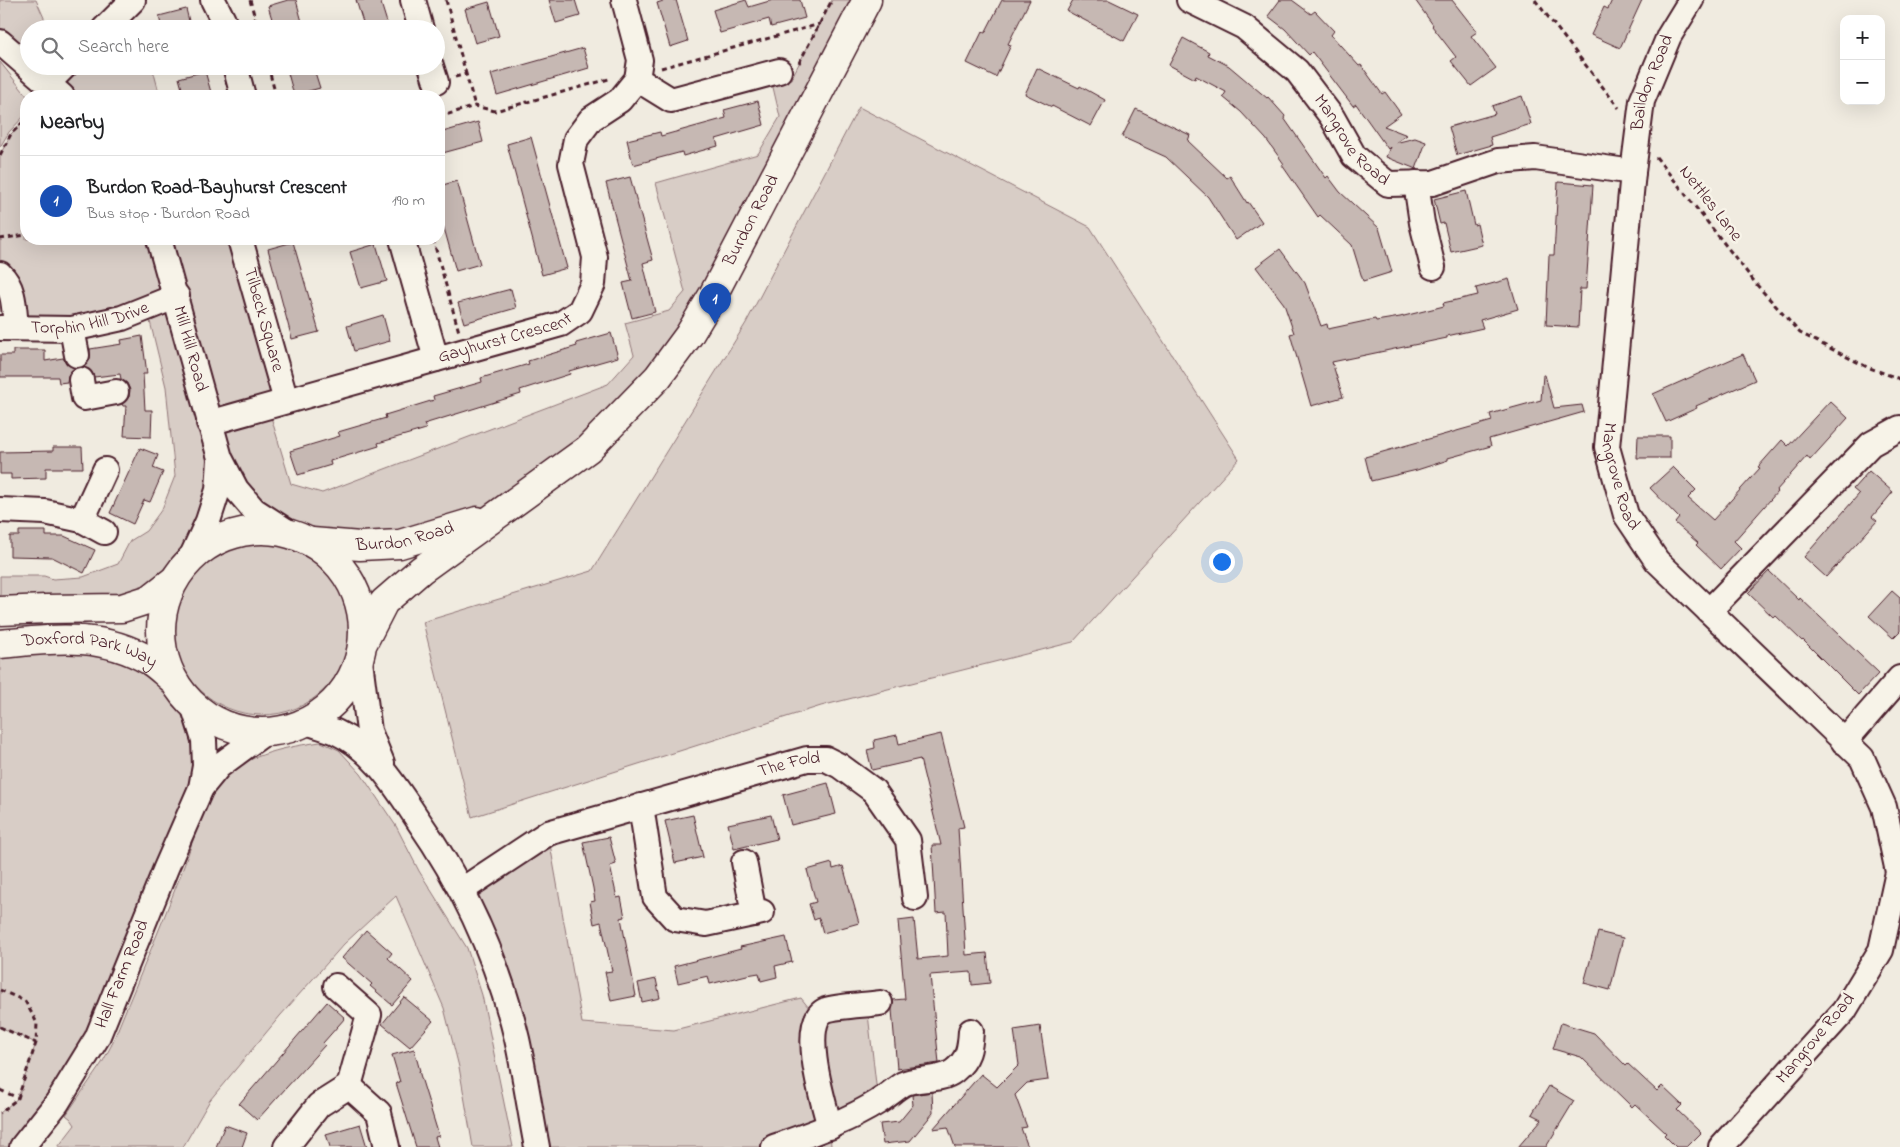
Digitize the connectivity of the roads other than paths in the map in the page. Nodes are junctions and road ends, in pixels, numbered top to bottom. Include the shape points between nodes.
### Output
1 (133, 0) edge
2 (213, 0) edge
3 (413, 0) edge
4 (624, 0) edge
5 (867, 0) edge
6 (1189, 0) edge
7 (1691, 0) edge
8 (113, 20) edge
9 (223, 20) edge
10 (419, 20) edge
11 (0, 42) edge
12 (20, 59) edge
13 (638, 69) junction
14 (787, 71) road end
15 (38, 75) edge
16 (61, 75) edge
17 (237, 75) edge
18 (55, 90) edge
19 (241, 90) edge
20 (1634, 172) junction
21 (1416, 183) junction
22 (161, 245) edge
23 (242, 245) edge
24 (404, 245) edge
25 (1433, 267) dead end
26 (0, 274) edge
27 (176, 296) junction
28 (8, 328) edge
29 (72, 329) junction
30 (77, 355) dead end
31 (436, 359) junction
32 (80, 380) dead end
33 (116, 392) dead end
34 (286, 402) junction
35 (209, 423) junction
36 (1900, 428) edge
37 (220, 458) junction
38 (105, 470) dead end
39 (0, 510) edge
40 (496, 515) junction
41 (82, 520) junction
42 (104, 532) dead end
43 (300, 537) junction
44 (191, 558) junction
45 (173, 581) junction
46 (0, 611) edge
47 (1709, 612) junction
48 (0, 644) edge
49 (362, 651) junction
50 (171, 678) junction
51 (1900, 678) edge
52 (194, 708) junction
53 (308, 722) junction
54 (264, 733) junction
55 (1844, 742) junction
56 (386, 773) junction
57 (201, 788) junction
58 (641, 806) junction
59 (744, 862) dead end
60 (1899, 872) edge
61 (462, 890) junction
62 (915, 898) dead end
63 (336, 986) dead end
64 (880, 1003) dead end
65 (971, 1030) dead end
66 (349, 1086) junction
67 (830, 1127) junction
68 (22, 1147) edge
69 (286, 1147) edge
70 (388, 1147) edge
71 (537, 1147) edge
72 (774, 1147) edge
73 (1721, 1147) edge

1 - 8 street
2 - 9 street
3 - 10 street
4 - 13 street
5 - 40 main road, Burdon Road via 689,335 658,377 588,449
6 - 21 street, Mangrove Road via 1244,27 1298,71 1332,117 1354,156 1388,184
7 - 20 street, Baildon Road via 1669,36 1642,101
11 - 12 street
13 - 14 street via 671,100
13 - 31 street, Gayhurst Crescent via 620,100 591,118 576,140 571,164 595,257 593,284 580,311 561,324
15 - 18 street
16 - 18 street
17 - 19 street
20 - 21 street, Mangrove Road via 1535,158 1498,161 1433,183
20 - 47 street, Mangrove Road via 1607,447 1626,515 1657,561
21 - 25 street
22 - 27 street, Mill Hill Road
23 - 34 street, Tilbeck Square
24 - 31 street
26 - 28 street via 14,296
27 - 29 street, Torphin Hill Drive via 122,318
27 - 35 street, Mill Hill Road
28 - 29 street, Torphin Hill Drive
29 - 30 street
31 - 34 street, Gayhurst Crescent
32 - 33 street via 84,398
34 - 35 street, Gayhurst Crescent
35 - 37 street, Mill Hill Road
36 - 47 street via 1871,444
37 - 43 street, Mill Hill Road via 236,488 254,510
37 - 44 street, Mill Hill Road via 218,490
38 - 41 street
39 - 41 street via 45,512
40 - 43 main road, Burdon Road via 400,544 360,546
40 - 49 main road, Burdon Road via 421,570 384,602
41 - 42 street
43 - 44 main road, Burdon Road via 267,529 246,530 207,545
43 - 49 main road, Burdon Road via 342,568 360,602
44 - 45 main road, Burdon Road
45 - 46 main road, Doxford Park Way via 150,599 122,608
45 - 50 main road, Burdon Road via 163,605 160,630 162,655
47 - 55 street, Mangrove Road
48 - 50 main road, Doxford Park Way via 86,639 122,648 151,662
49 - 53 main road, Burdon Road via 338,700
49 - 56 street via 369,731
50 - 52 main road, Burdon Road
51 - 55 street
52 - 54 main road, Burdon Road via 227,727
52 - 57 street, Hall Farm Road via 204,740 205,766
53 - 54 main road, Burdon Road
53 - 56 street via 336,732 358,745
54 - 57 street, Hall Farm Road via 219,766
55 - 60 street, Mangrove Road via 1862,758 1884,807
56 - 61 street via 442,854
57 - 68 street, Hall Farm Road via 97,1038 58,1103
58 - 59 street via 655,897 675,919 706,924 758,913
58 - 61 street, The Fold via 548,833
58 - 62 street, The Fold via 807,759 826,759 874,791 908,840
60 - 73 street, Mangrove Road via 1881,950 1844,1011
61 - 71 street via 494,962 516,1038
63 - 66 street via 369,1016
64 - 67 street via 826,1011 817,1018 813,1030 818,1083
65 - 67 street via 970,1052 953,1072 905,1083 878,1102
66 - 69 street via 319,1105
66 - 70 street via 379,1113
67 - 72 street

